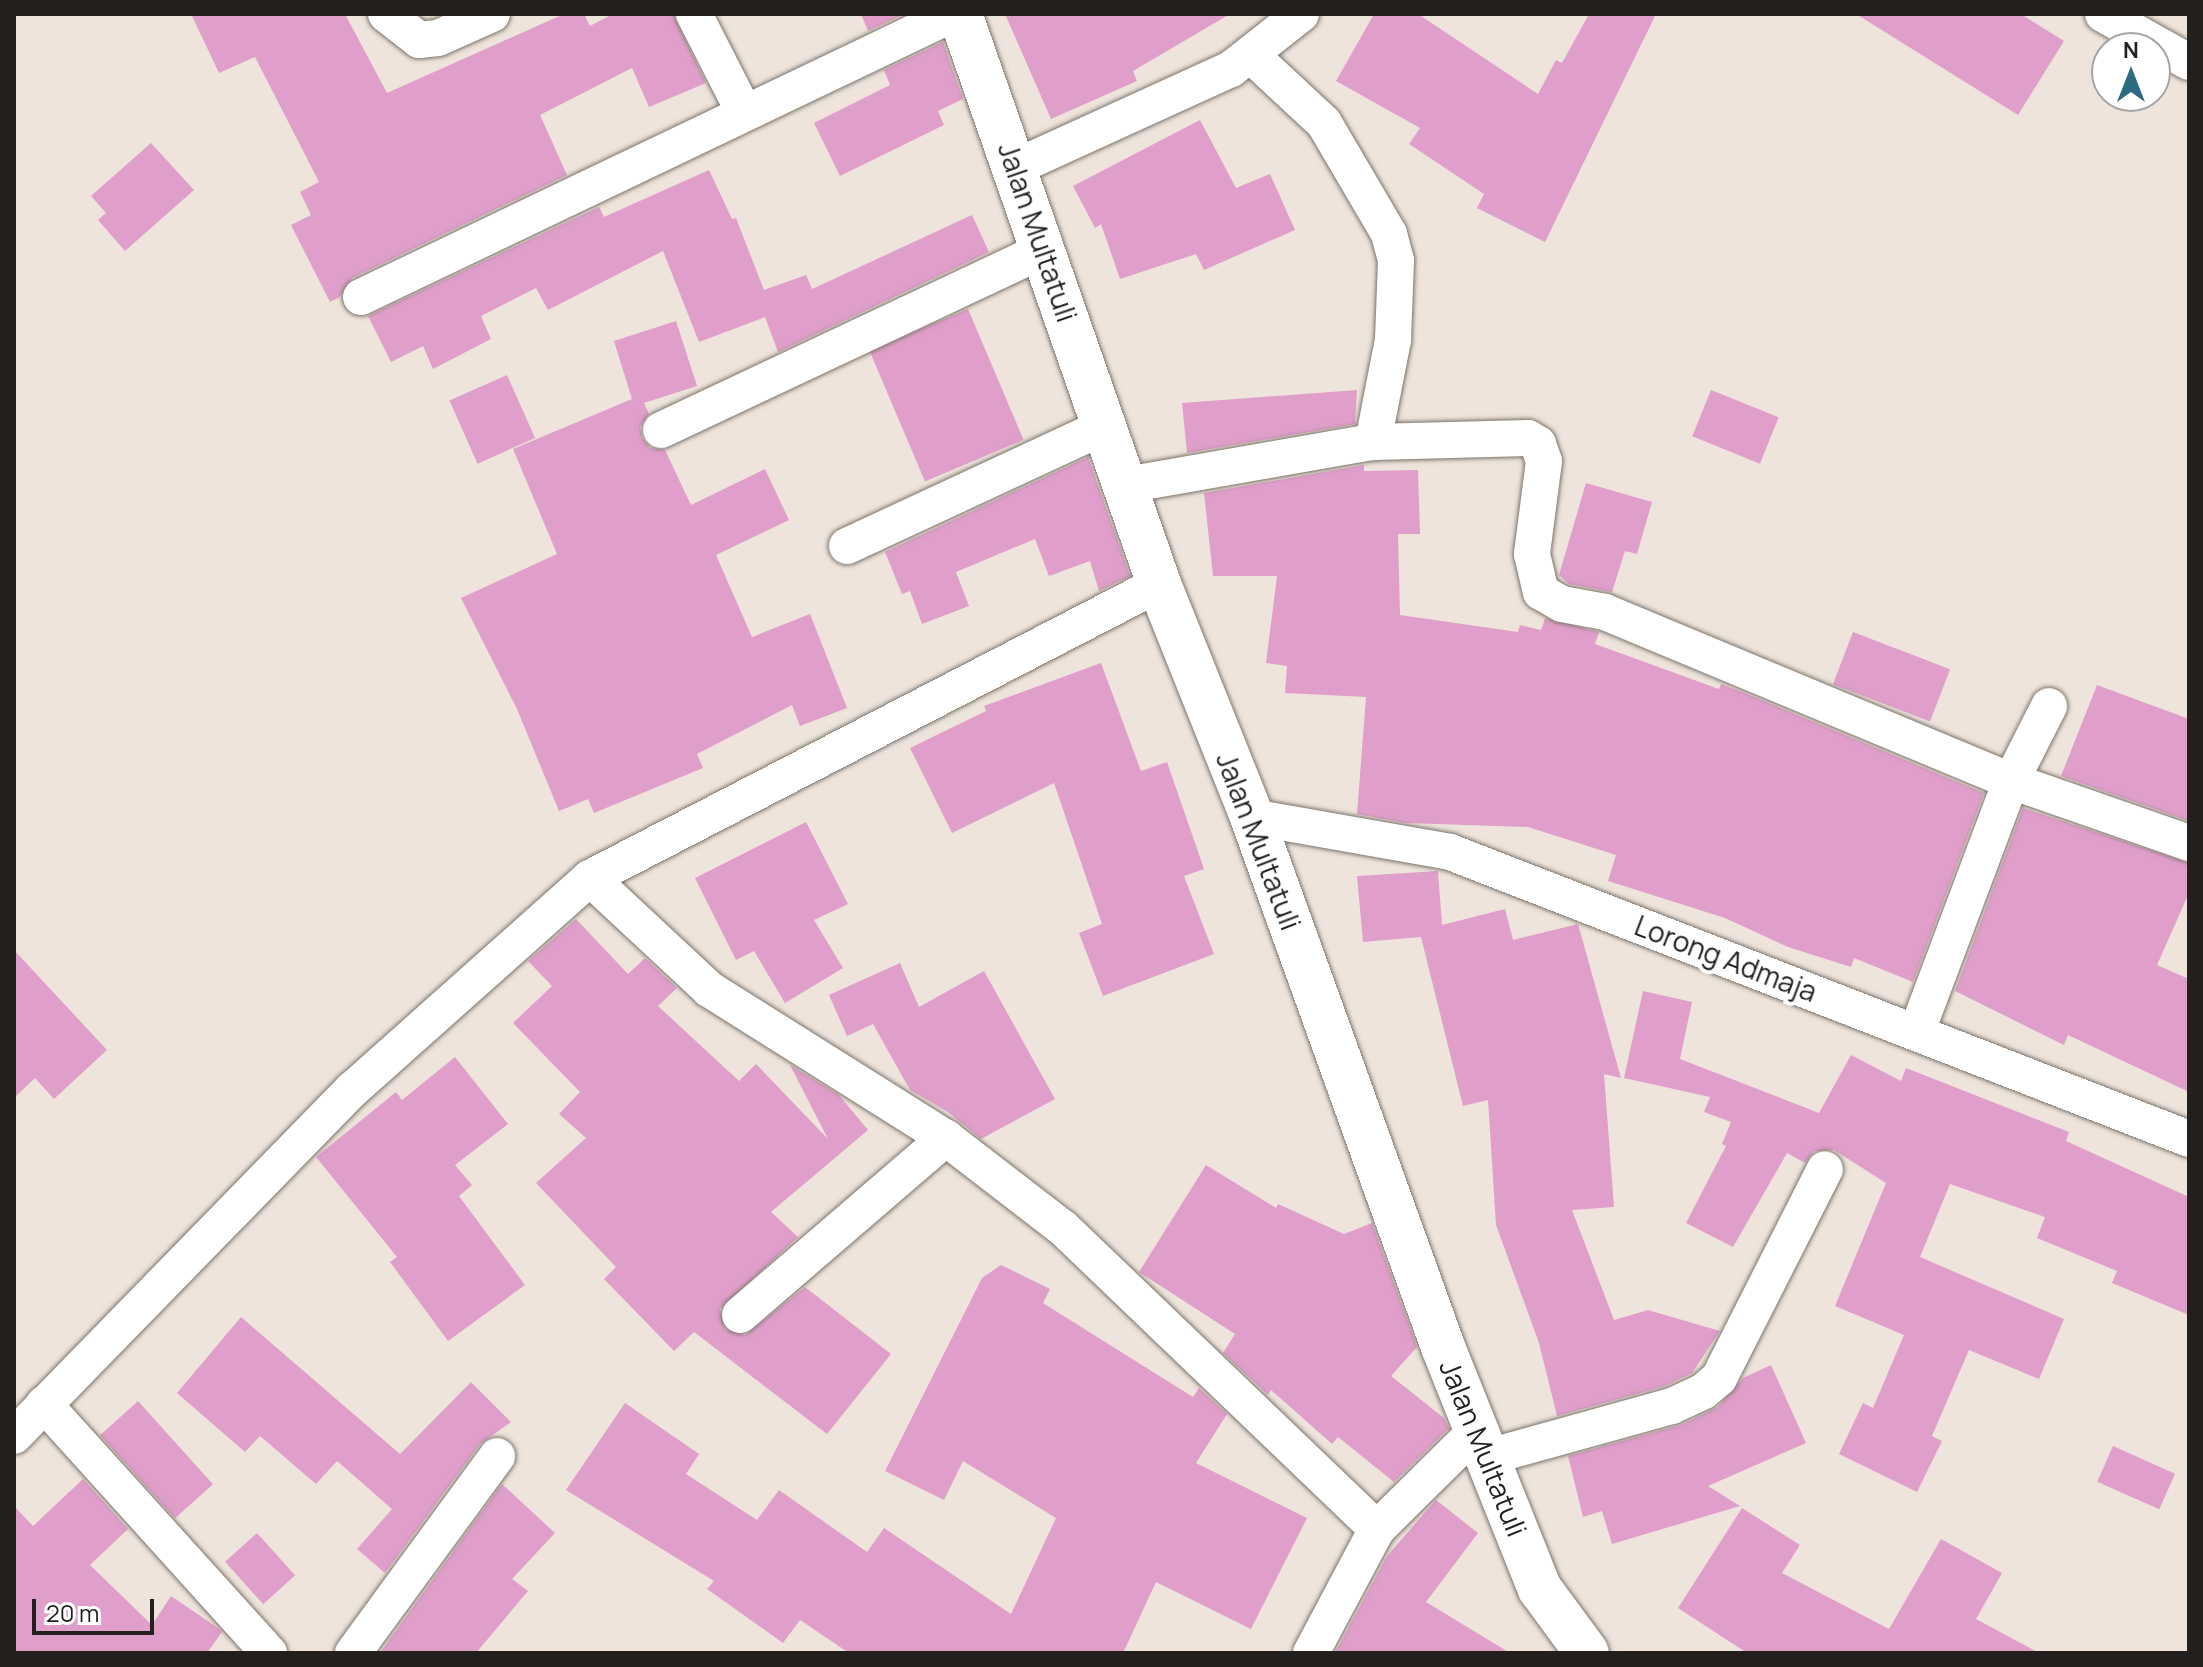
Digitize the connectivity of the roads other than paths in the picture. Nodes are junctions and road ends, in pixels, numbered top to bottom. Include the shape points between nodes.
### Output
1 (386, 14) edge
2 (492, 14) edge
3 (694, 14) edge
4 (953, 14) edge
5 (960, 14) edge
6 (1301, 14) edge
7 (2103, 14) edge
8 (1252, 56) junction
9 (2189, 62) edge
10 (744, 112) junction
11 (1016, 167) junction
12 (1044, 250) junction
13 (361, 297) dead end
14 (1105, 426) junction
15 (661, 430) dead end
16 (1373, 442) junction
17 (1126, 485) junction
18 (847, 546) dead end
19 (1159, 584) junction
20 (2049, 706) dead end
21 (2011, 781) junction
22 (1252, 817) junction
23 (2189, 843) edge
24 (590, 878) junction
25 (1917, 1031) junction
26 (946, 1138) junction
27 (2189, 1139) edge
28 (1825, 1169) dead end
29 (740, 1315) dead end
30 (44, 1404) junction
31 (14, 1436) edge
32 (1483, 1443) junction
33 (497, 1456) dead end
34 (1377, 1529) junction
35 (269, 1653) edge
36 (353, 1653) edge
37 (1311, 1653) edge
38 (1587, 1653) edge

1 - 2 street via 419,40 438,38
3 - 10 street
4 - 10 street
5 - 11 main road, Jalan Multatuli
6 - 8 street
7 - 9 street
8 - 11 street
8 - 16 street via 1324,123 1389,234 1396,261 1393,340
10 - 13 street
11 - 12 main road, Jalan Multatuli
12 - 14 main road, Jalan Multatuli
12 - 15 street
14 - 17 main road, Jalan Multatuli
14 - 18 street
16 - 17 street
16 - 21 street via 1528,438 1538,444 1544,461 1532,554 1541,592 1562,604 1605,612
17 - 19 main road, Jalan Multatuli
19 - 22 main road, Jalan Multatuli
19 - 24 street
20 - 21 street
21 - 23 street
21 - 25 street
22 - 25 street, Lorong Admaja via 1450,852
22 - 32 main road, Jalan Multatuli
24 - 26 street via 709,989
24 - 30 street via 353,1089
25 - 27 street, Lorong Admaja
26 - 29 street
26 - 34 street via 1064,1229
28 - 32 street via 1711,1384 1672,1406
30 - 31 street
30 - 35 street
32 - 34 street
32 - 38 main road, Jalan Multatuli via 1540,1589
33 - 36 street
34 - 37 street

